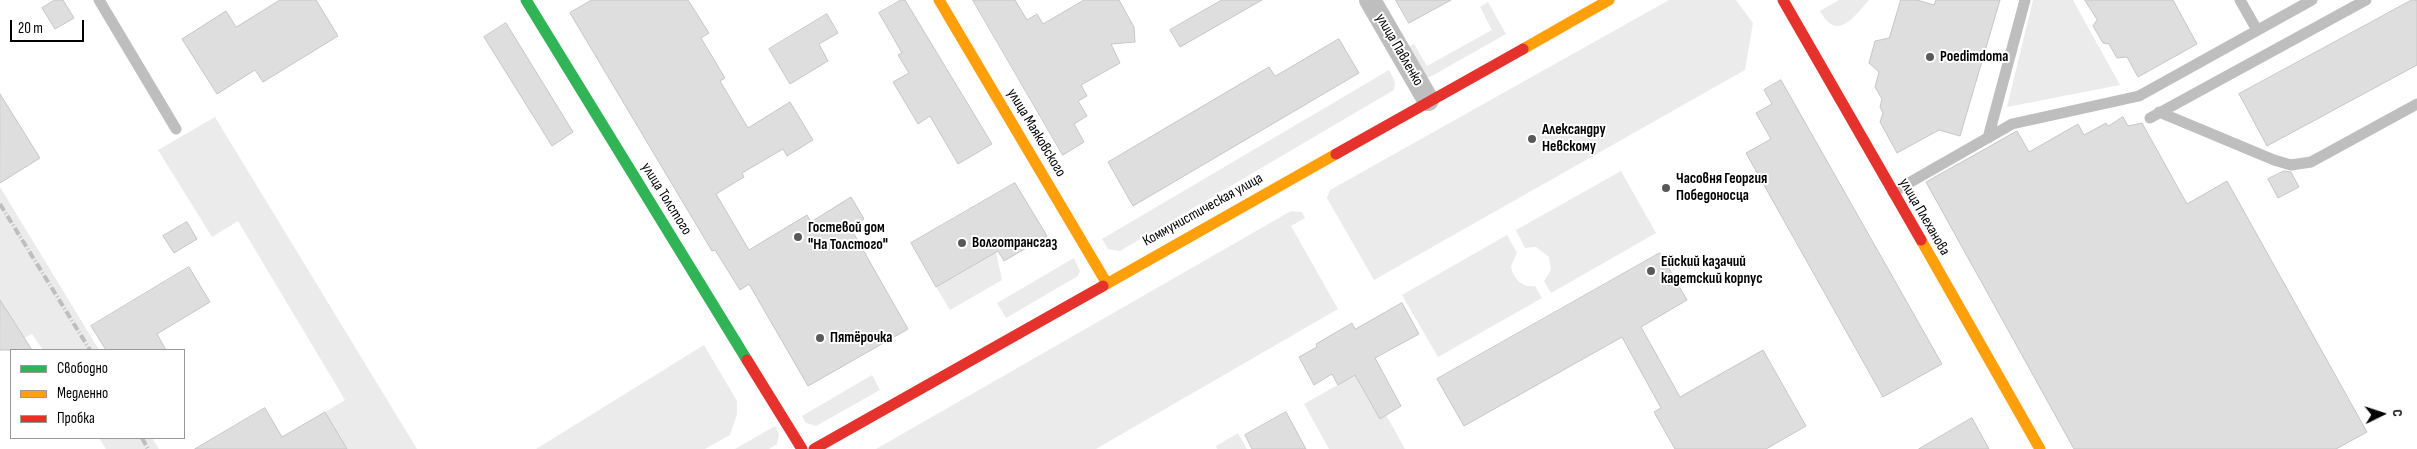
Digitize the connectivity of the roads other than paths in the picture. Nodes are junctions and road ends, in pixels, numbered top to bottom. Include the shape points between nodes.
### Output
1 (99, 0) edge
2 (526, 0) edge
3 (939, 0) edge
4 (1370, 0) edge
5 (1609, 0) edge
6 (1783, 0) edge
7 (2025, 0) edge
8 (2240, 0) edge
9 (2312, 0) edge
10 (2366, 0) edge
11 (2257, 30) junction
12 (1428, 100) junction
13 (2417, 104) edge
14 (176, 129) dead end
15 (1988, 138) junction
16 (1892, 192) junction
17 (1106, 282) junction
18 (802, 449) edge
19 (814, 449) edge
20 (2040, 449) edge

1 - 14 lane
2 - 18 street, улица Толстого
3 - 17 street, улица Маяковского
4 - 12 street, улица Павленко
5 - 12 street, Коммунистическая улица
6 - 16 street, улица Плеханова
7 - 15 lane
8 - 11 lane
9 - 11 lane
10 - 13 lane via 2155,115 2274,160 2300,164 2311,162
11 - 15 lane via 2138,96 2012,124
12 - 17 street, Коммунистическая улица
15 - 16 lane
16 - 20 street, улица Плеханова
17 - 19 street, Коммунистическая улица

